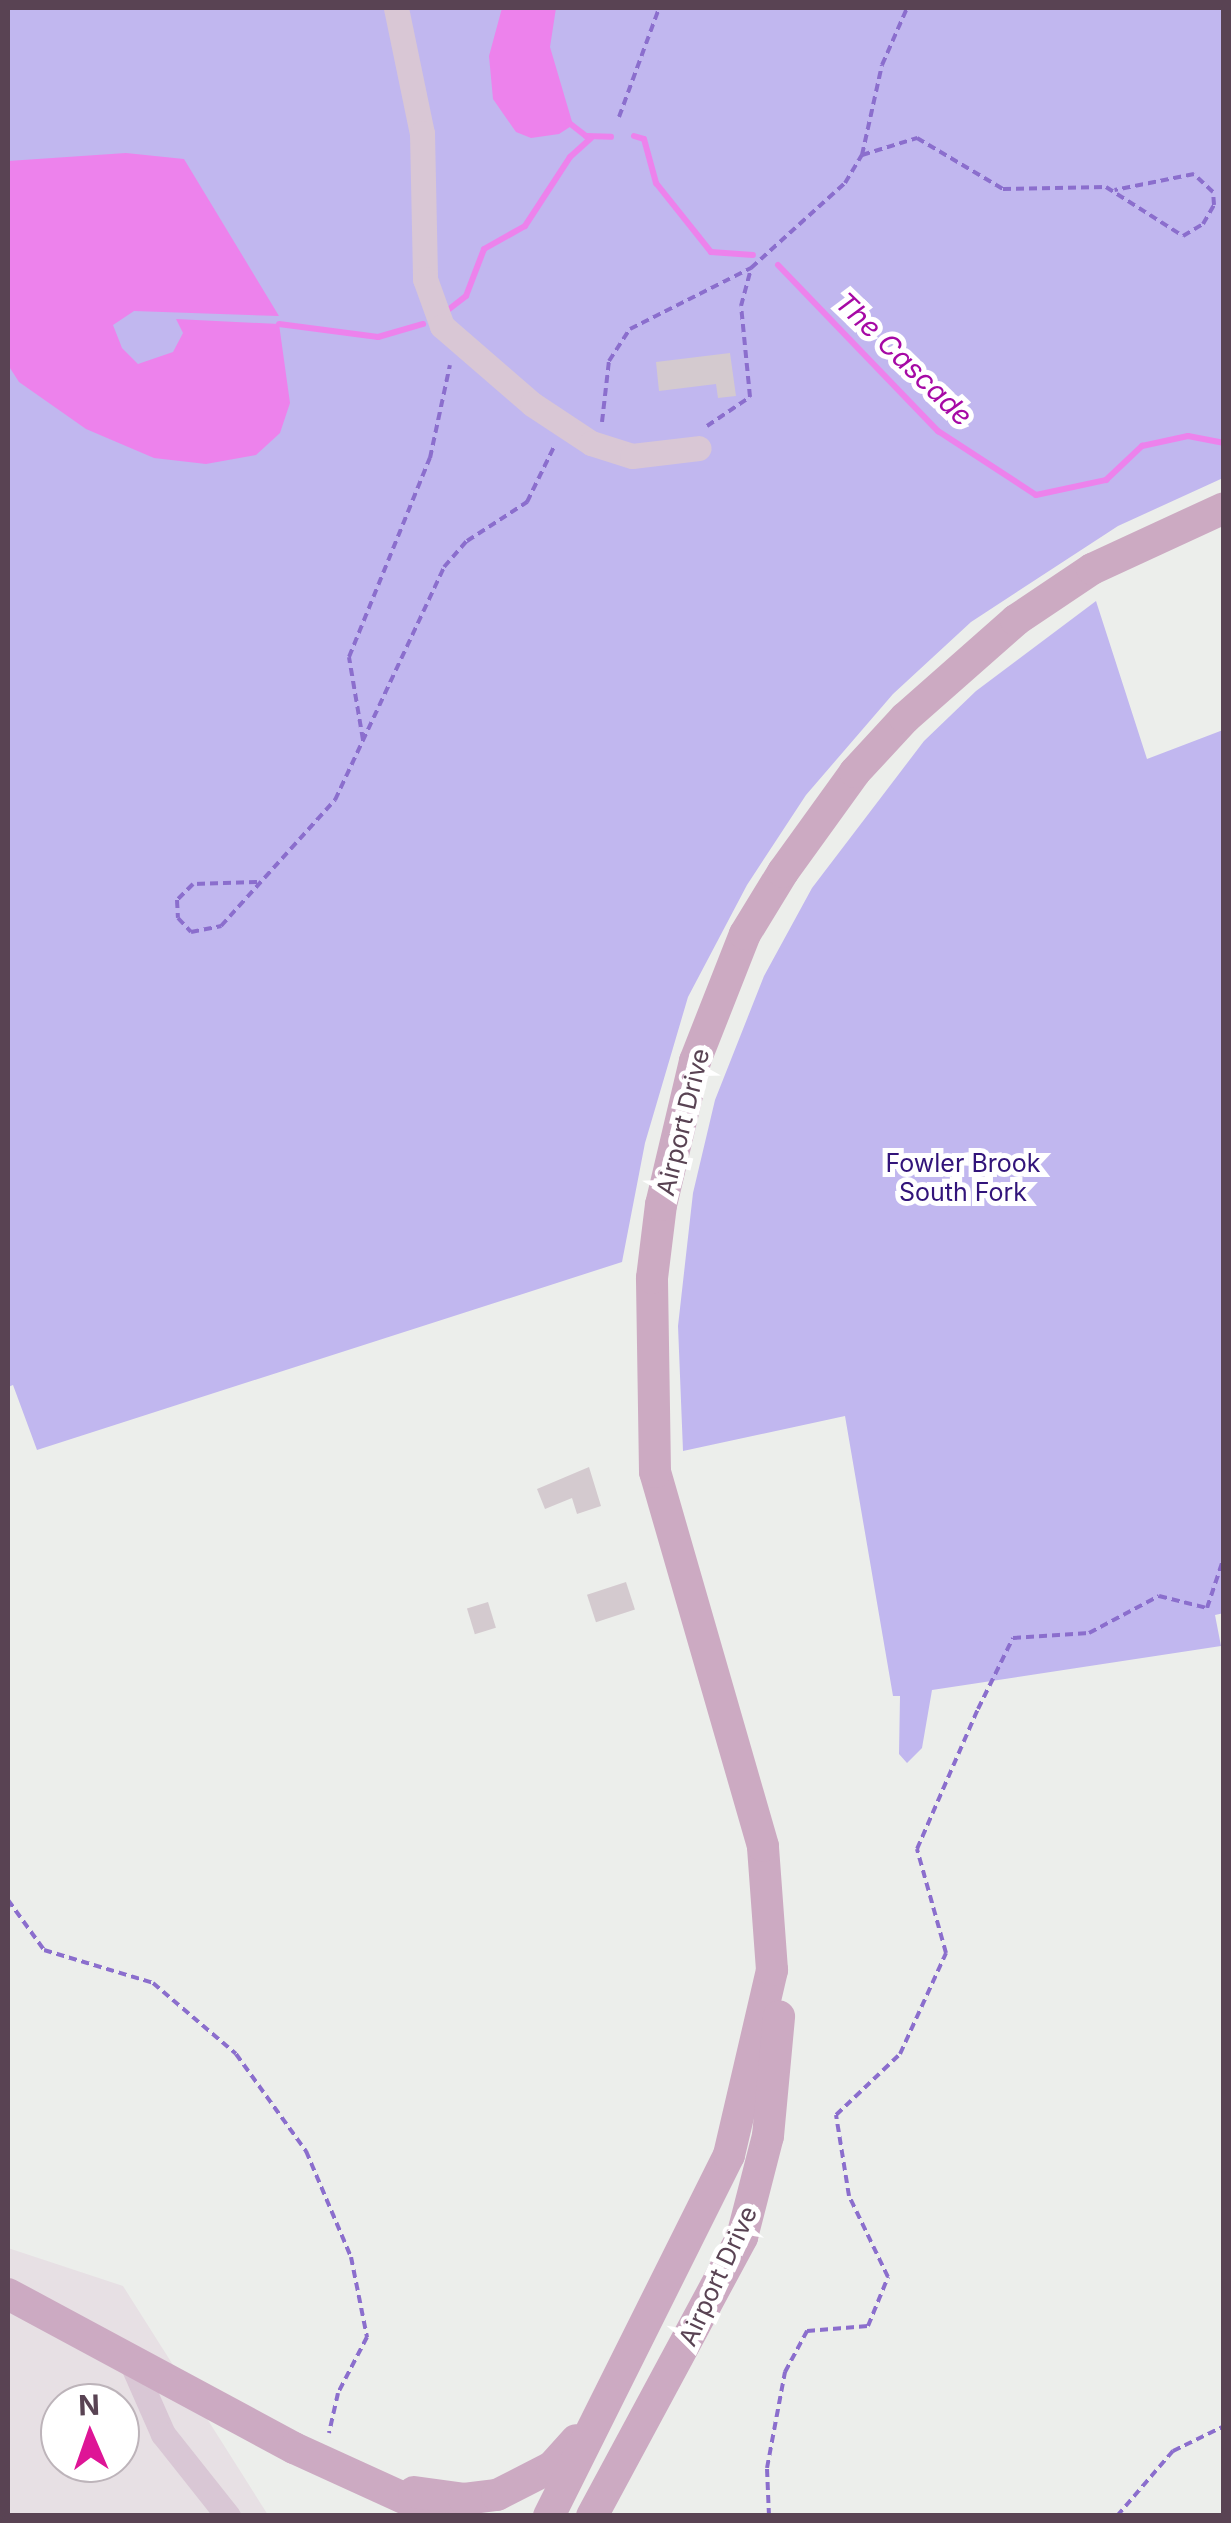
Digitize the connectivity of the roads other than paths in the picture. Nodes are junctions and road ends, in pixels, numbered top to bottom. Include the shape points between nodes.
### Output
1 (396, 8) edge
2 (699, 448) road end
3 (1224, 508) edge
4 (771, 1956) junction
5 (8, 2294) edge
6 (130, 2357) junction
7 (620, 2375) junction
8 (294, 2448) junction
9 (360, 2473) junction
10 (228, 2516) edge
11 (401, 2516) edge
12 (442, 2516) edge
13 (549, 2516) edge
14 (592, 2516) edge

1 - 2 lane via 422,132 424,279 442,326 560,423 600,447 632,456
3 - 4 main road, Airport Drive via 1077,579 1016,620 905,718 854,772 745,934 695,1061 661,1204 652,1278 656,1472 763,1846
4 - 7 main road, Airport Drive via 746,2098 728,2154
4 - 14 main road, Airport Drive via 778,2057 759,2187 708,2307
5 - 6 main road, Airport Drive
6 - 8 main road, Airport Drive
6 - 10 lane via 163,2434
7 - 9 main road, Airport Drive via 579,2437 524,2486 464,2499 412,2492
7 - 13 main road, Airport Drive
8 - 9 main road, Airport Drive
8 - 11 main road, Airport Drive
9 - 12 main road, Airport Drive

